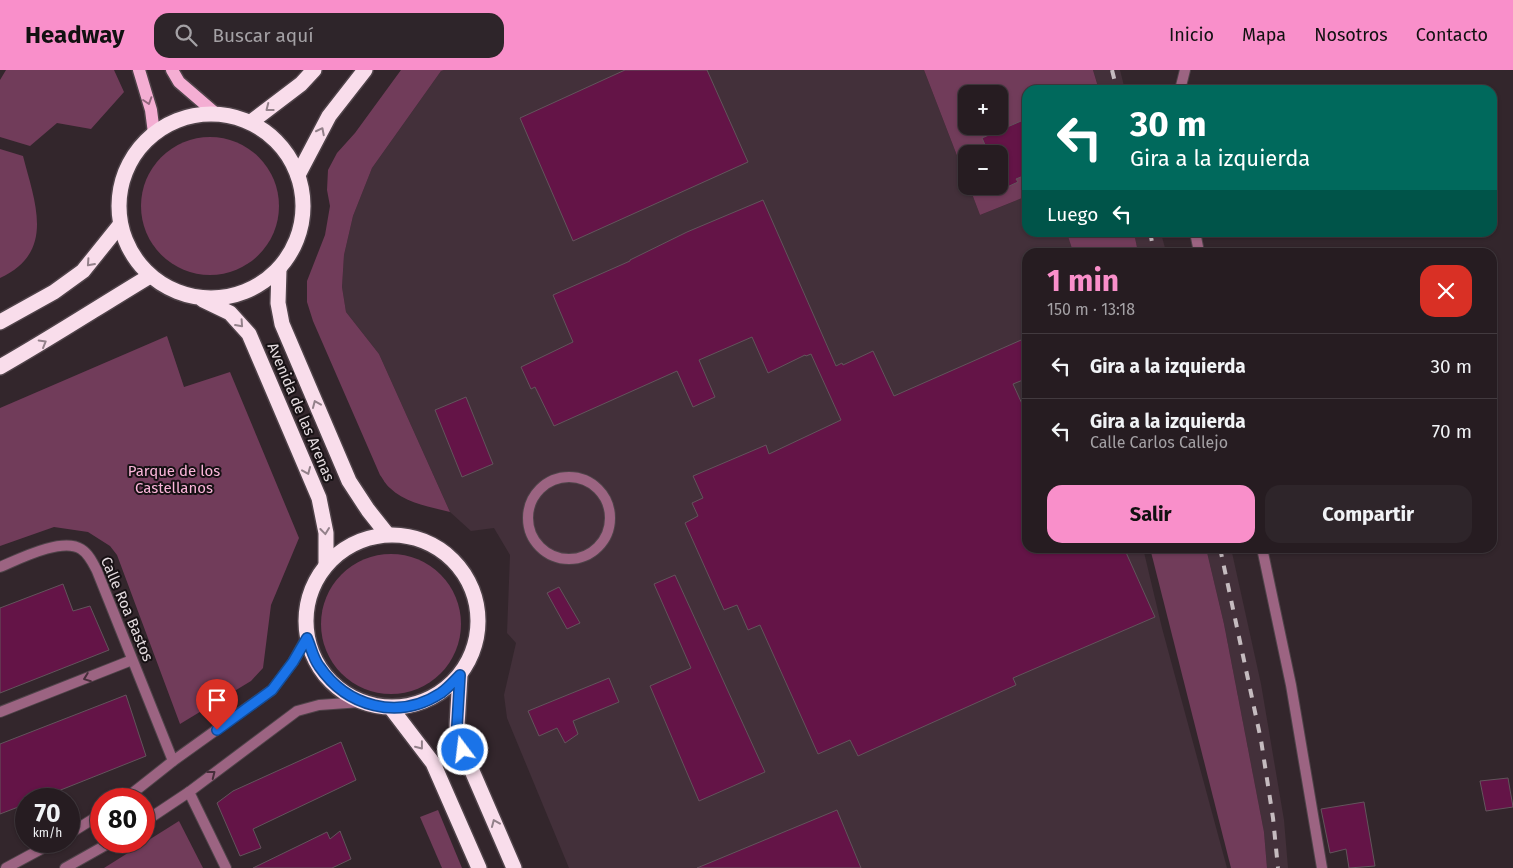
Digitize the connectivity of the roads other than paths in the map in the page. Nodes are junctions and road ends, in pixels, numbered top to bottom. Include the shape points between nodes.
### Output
1 (139, 70) edge
2 (172, 70) edge
3 (314, 70) edge
4 (365, 70) edge
5 (1185, 70) edge
6 (1181, 85) edge
7 (214, 113) junction
8 (251, 122) junction
9 (154, 133) junction
10 (298, 174) junction
11 (120, 225) junction
12 (279, 269) junction
13 (150, 276) junction
14 (199, 298) junction
15 (0, 322) edge
16 (0, 367) edge
17 (387, 534) junction
18 (1263, 553) edge
19 (571, 559) joint
20 (326, 565) junction
21 (0, 567) edge
22 (307, 638) junction
23 (132, 660) junction
24 (460, 675) junction
25 (361, 702) junction
26 (390, 708) junction
27 (0, 712) edge
28 (173, 762) junction
29 (139, 788) edge
30 (189, 792) junction
31 (155, 815) edge
32 (34, 853) edge
33 (92, 853) edge
34 (514, 866) edge
35 (6, 868) edge
36 (65, 868) edge
37 (226, 868) edge
38 (478, 868) edge
39 (1322, 868) edge

1 -> 9 main road
2 - 7 main road via 179,82
3 -> 8 highway via 301,84
10 -> 4 highway via 329,116
5 - 6 street
7 - 8 highway
7 - 9 highway via 193,115
8 - 10 highway via 272,135
9 - 11 highway via 136,152 124,174 119,199
10 - 12 highway via 304,198 302,222 293,247
11 - 13 highway via 131,253
11 -> 15 highway via 83,270 54,292
12 - 14 highway via 256,287 238,294
17 -> 12 highway, Avenida de las Arenas via 349,481 282,324 278,302
13 - 14 highway via 173,291
16 -> 13 highway
14 -> 20 highway, Avenida de las Arenas via 230,313 248,334 319,498 326,533
17 - 20 highway via 350,546
17 - 24 highway via 410,536 433,544 452,558 469,580 478,605 479,630 473,654
18 - 39 street via 1291,685
19 - 19 street via 582,557 599,546 610,524 610,512 600,491 582,479 571,477 545,485 537,493 529,514 533,536 540,546 557,557
20 - 22 highway via 313,587 306,612
21 - 23 street, Calle Roa Bastos via 54,548 80,548 88,554 97,571
22 - 25 highway via 318,665 336,687
22 - 28 street via 272,690
23 -> 27 street
23 - 28 street, Calle Roa Bastos
24 - 26 highway via 441,693 417,704
34 -> 24 highway via 463,750 457,726
25 - 26 highway
30 -> 25 street via 297,711 319,705
26 -> 38 highway via 433,763
28 - 29 street
30 - 31 street
30 - 37 street
32 - 35 street
33 - 36 street

